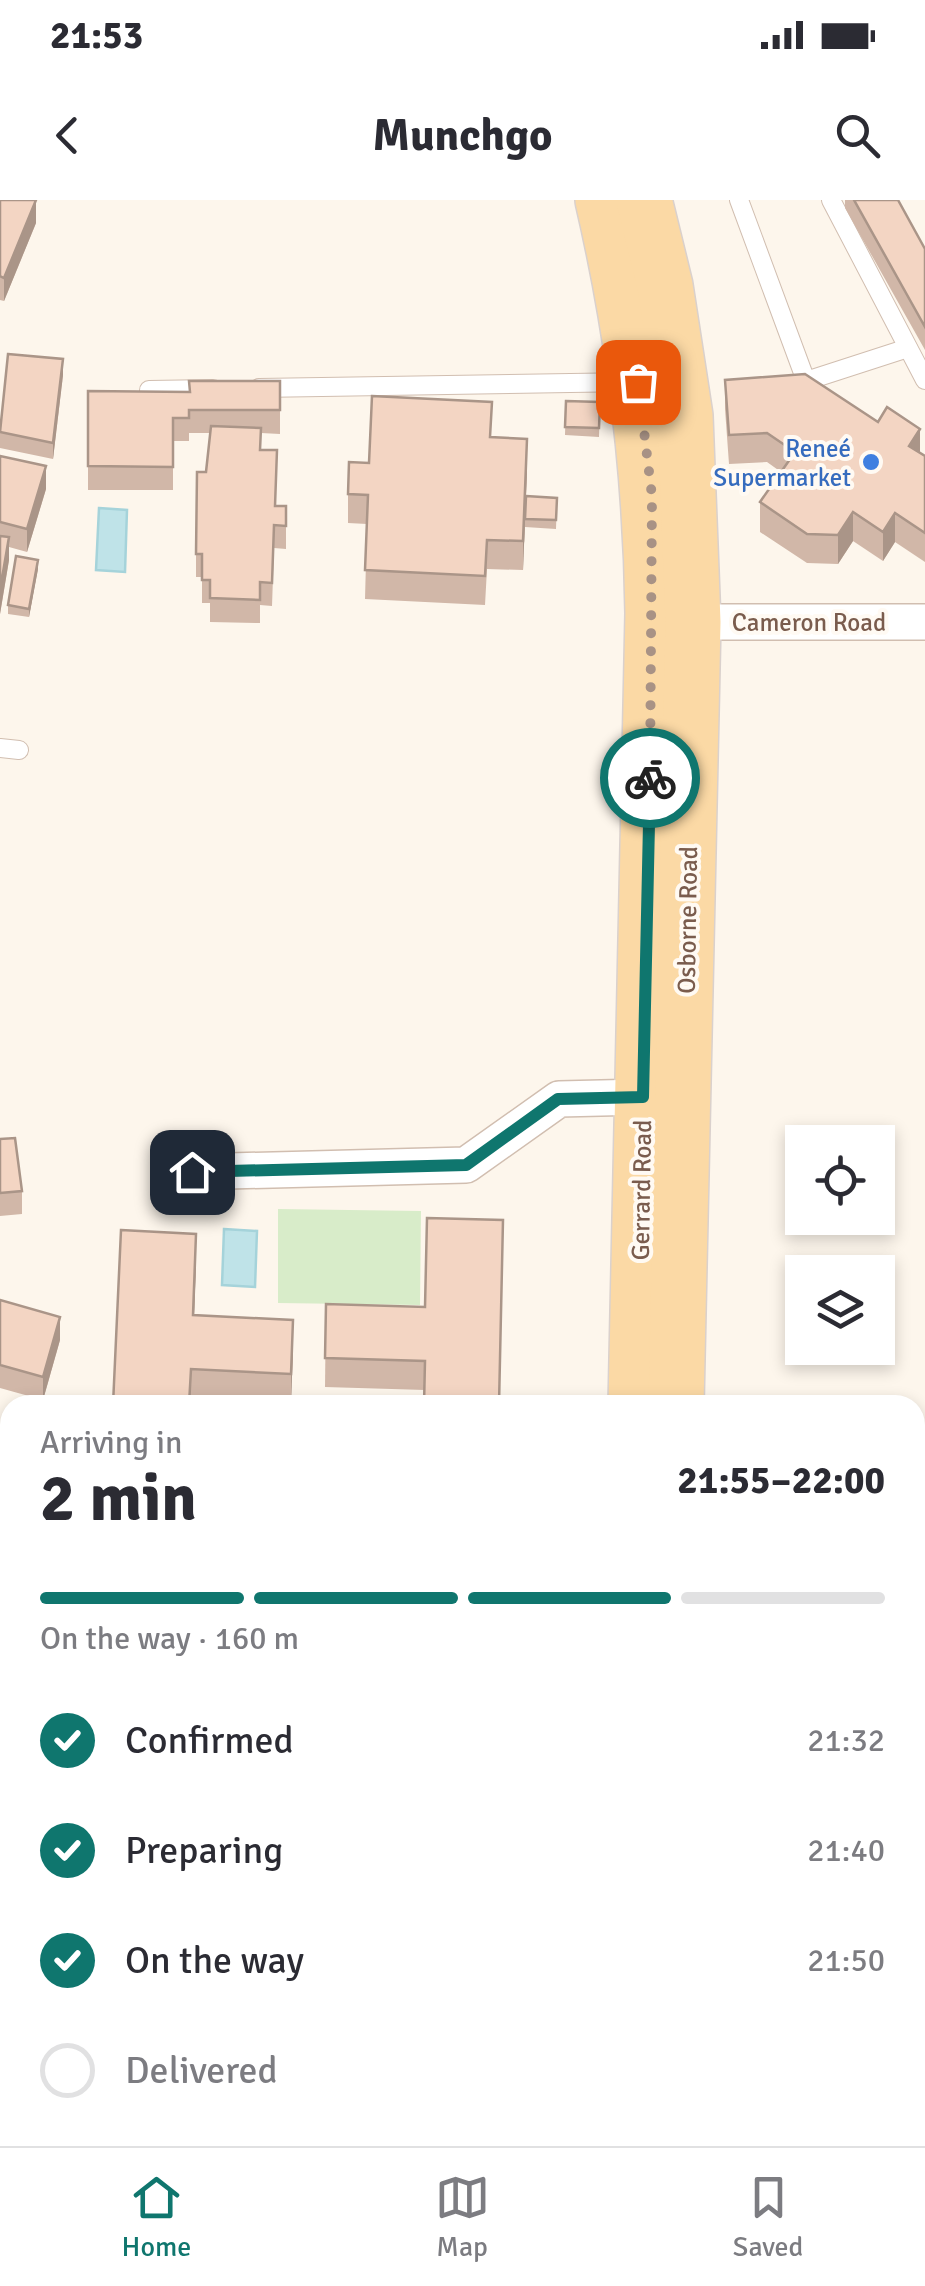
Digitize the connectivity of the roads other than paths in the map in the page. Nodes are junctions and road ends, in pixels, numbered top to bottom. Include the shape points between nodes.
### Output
1 (603, 200) edge
2 (644, 200) edge
3 (738, 200) edge
4 (830, 200) edge
5 (908, 348) junction
6 (925, 380) edge
7 (638, 382) junction
8 (248, 388) edge
9 (228, 389) edge
10 (149, 390) edge
11 (694, 622) junction
12 (925, 622) edge
13 (0, 748) edge
14 (20, 750) dead end
15 (643, 1097) junction
16 (192, 1172) dead end
17 (636, 1395) edge
18 (676, 1395) edge

1 - 7 main road, Gerrard Road
2 - 11 main road, Osborne Road via 685,416
3 - 5 lane via 806,381
4 - 5 lane
5 - 6 lane
7 - 8 lane
7 - 15 main road, Gerrard Road via 652,496 653,614
9 - 10 lane
11 - 12 street, Cameron Road
11 - 18 main road, Osborne Road
13 - 14 lane
15 - 16 street via 558,1099 466,1165
15 - 17 main road, Gerrard Road

